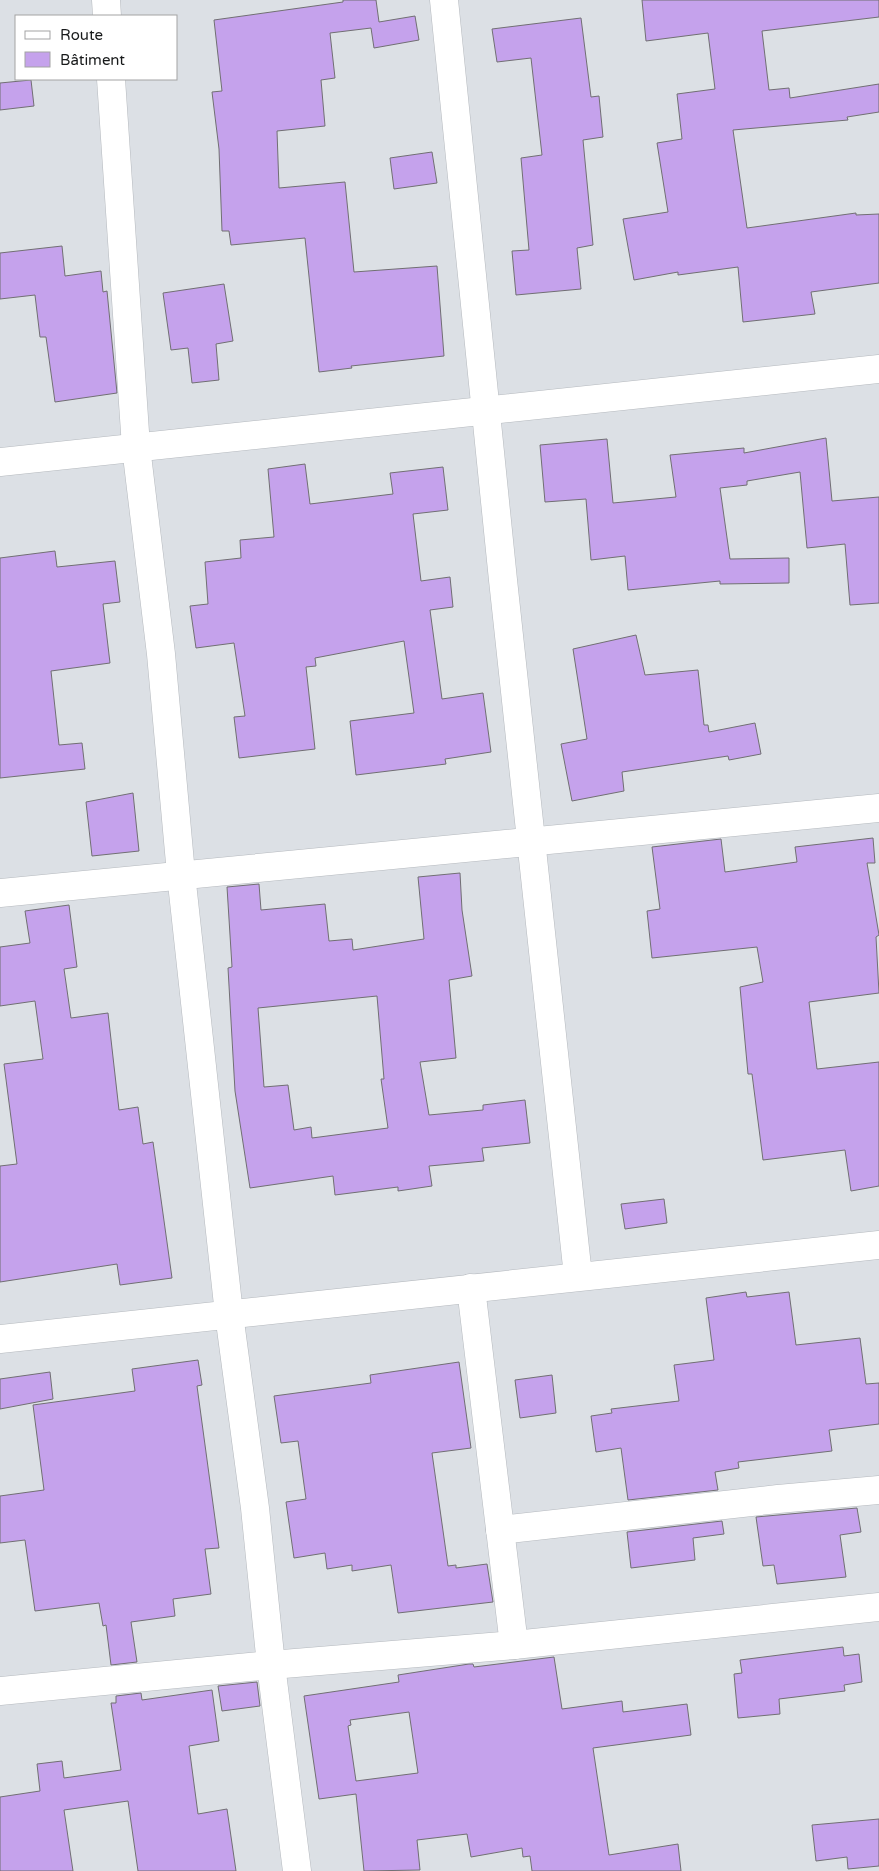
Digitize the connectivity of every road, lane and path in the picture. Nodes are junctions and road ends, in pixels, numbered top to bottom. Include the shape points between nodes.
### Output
1 (106, 0) edge
2 (444, 0) edge
3 (107, 15) edge
4 (111, 80) edge
5 (879, 369) edge
6 (487, 410) junction
7 (136, 447) junction
8 (0, 462) edge
9 (879, 808) edge
10 (531, 842) junction
11 (181, 874) junction
12 (0, 893) edge
13 (879, 1245) edge
14 (578, 1276) junction
15 (471, 1288) junction
16 (229, 1314) junction
17 (0, 1339) edge
18 (879, 1490) edge
19 (500, 1530) junction
20 (879, 1607) edge
21 (514, 1645) junction
22 (271, 1665) junction
23 (0, 1691) edge
24 (297, 1871) edge

1 - 3 street
2 - 6 street
4 - 7 street
5 - 6 street
6 - 7 street
6 - 10 street
7 - 8 street
7 - 11 street via 161,654
9 - 10 street
10 - 11 street
10 - 14 street
11 - 12 street
11 - 16 street
13 - 14 street
14 - 15 street
15 - 16 street
15 - 19 street
16 - 17 street
16 - 22 street via 255,1508
18 - 19 street
19 - 21 street
20 - 21 street
21 - 22 street
22 - 23 street
22 - 24 street

